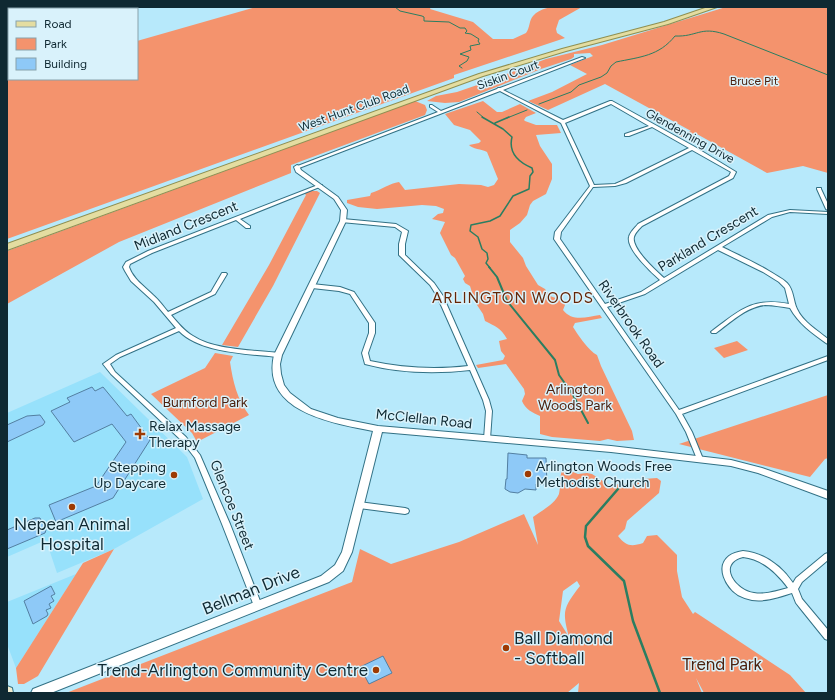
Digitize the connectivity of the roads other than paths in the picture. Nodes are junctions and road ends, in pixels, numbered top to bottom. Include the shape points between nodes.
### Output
1 (702, 7) edge
2 (714, 7) edge
3 (583, 58) dead end
4 (499, 89) junction
5 (431, 106) dead end
6 (439, 111) junction
7 (563, 122) junction
8 (652, 126) junction
9 (627, 135) dead end
10 (693, 148) junction
11 (297, 167) joint
12 (320, 186) junction
13 (592, 186) junction
14 (820, 189) dead end
15 (828, 209) edge
16 (828, 213) edge
17 (236, 218) junction
18 (343, 221) junction
19 (248, 228) dead end
20 (7, 241) edge
21 (7, 247) edge
22 (719, 248) junction
23 (224, 274) dead end
24 (663, 280) junction
25 (312, 286) junction
26 (605, 306) junction
27 (793, 307) junction
28 (168, 314) junction
29 (180, 328) junction
30 (714, 332) dead end
31 (828, 342) edge
32 (278, 355) junction
33 (828, 358) edge
34 (471, 368) junction
35 (678, 413) junction
36 (378, 429) junction
37 (487, 439) junction
38 (700, 459) junction
39 (828, 495) edge
40 (359, 505) junction
41 (405, 511) dead end
42 (828, 556) edge
43 (794, 589) junction
44 (258, 606) junction
45 (828, 636) edge
46 (37, 693) edge

1 - 20 main road, West Hunt Club Road via 475,72
2 - 21 main road, West Hunt Club Road via 481,75
3 - 4 street, Siskin Court
4 - 6 street, Siskin Court
4 - 7 street
5 - 6 street
6 - 11 street, Siskin Court
7 - 8 street, Glendenning Drive via 611,102
7 - 13 street
8 - 9 street
8 - 10 street, Glendenning Drive
10 - 13 street via 624,182
10 - 24 street, Glendenning Drive via 734,172 731,177 640,225 631,237 635,249
11 - 12 street via 298,171
12 - 17 street, Midland Crescent
12 - 18 street via 341,204 344,210
13 - 26 street, Riverbrook Road via 558,232 557,239
14 - 15 street
16 - 22 street, Parkland Crescent via 779,213
17 - 19 street
17 - 28 street, Midland Crescent via 128,263 128,274
18 - 25 street, McClellan Road
18 - 34 street via 396,226 406,231 402,255 432,284 440,296
22 - 24 street, Parkland Crescent
22 - 27 street via 775,277 790,293
23 - 28 street via 213,293
24 - 26 street, Parkland Crescent via 643,293
25 - 32 street, McClellan Road
25 - 34 street via 352,293 372,324 372,333 365,353 367,363 429,371
26 - 35 street, Riverbrook Road
27 - 30 street via 776,304 751,307
27 - 31 street via 798,316
28 - 29 street, Midland Crescent
29 - 32 street, Midland Crescent via 194,340 206,345
29 - 44 street, Glencoe Street via 106,364 184,439 198,457
32 - 36 street, McClellan Road via 276,374 280,385 296,403 308,411 337,421
33 - 35 street
34 - 37 street via 489,411
35 - 38 street, Riverbrook Road
36 - 37 street, McClellan Road
36 - 40 street, Bellman Drive
37 - 38 street, McClellan Road
38 - 39 street, McClellan Road via 744,466
40 - 41 street
40 - 44 street, Bellman Drive via 347,552 339,568 325,579
42 - 43 street via 799,580
43 - 43 street via 776,569 757,556 745,553 729,559 726,575 744,594 753,598
43 - 45 street via 799,600
44 - 46 street, Bellman Drive

